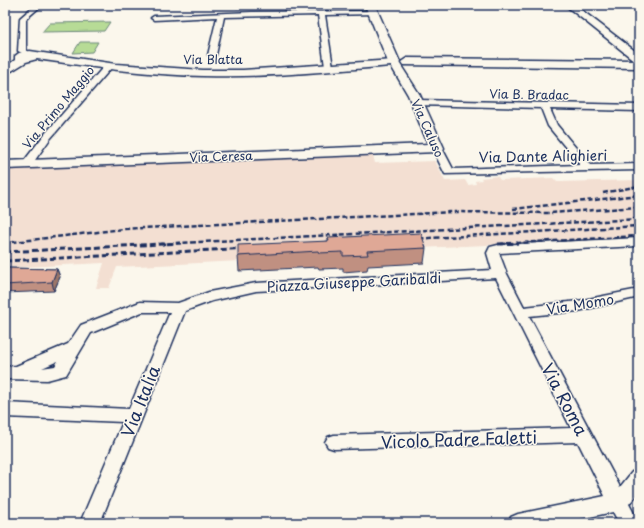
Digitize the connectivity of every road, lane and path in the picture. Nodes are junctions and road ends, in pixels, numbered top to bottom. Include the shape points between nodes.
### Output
1 (39, 5) edge
2 (569, 5) edge
3 (372, 9) edge
4 (321, 14) junction
5 (221, 16) junction
6 (154, 18) dead end
7 (21, 55) junction
8 (212, 55) dead end
9 (639, 59) edge
10 (400, 62) junction
11 (639, 64) edge
12 (109, 66) junction
13 (329, 67) junction
14 (5, 72) edge
15 (418, 103) junction
16 (544, 106) junction
17 (639, 108) edge
18 (437, 148) junction
19 (5, 165) edge
20 (26, 165) junction
21 (639, 167) edge
22 (588, 169) junction
23 (449, 172) joint
24 (639, 242) edge
25 (500, 274) junction
26 (639, 293) edge
27 (179, 308) junction
28 (520, 312) junction
29 (11, 372) edge
30 (5, 410) edge
31 (134, 416) junction
32 (584, 435) junction
33 (334, 442) dead end
34 (639, 478) edge
35 (619, 502) junction
36 (90, 523) edge
37 (518, 523) edge
38 (629, 523) edge

1 - 7 street via 23,18
2 - 9 street
3 - 4 street
3 - 10 main road, Via Caluso
4 - 5 street
4 - 13 street
5 - 6 street
5 - 8 street
7 - 12 street, Via Blatta
7 - 14 street
10 - 11 main road
10 - 13 street, Via Blatta
10 - 15 street, Via Caluso via 406,70 408,83
12 - 13 street, Via Blatta via 203,73
12 - 20 street, Via Primo Maggio via 46,137
15 - 16 street, Via B. Bradac
15 - 18 street, Via Caluso
16 - 17 street, Via B. Bradac
16 - 22 street via 553,126
18 - 20 street, Via Ceresa
18 - 23 street, Via Caluso
19 - 20 street, Via Ceresa
21 - 22 street, Via Dante Alighieri
22 - 23 street, Via Dante Alighieri
24 - 25 street, Via Roma via 498,249 493,253
25 - 27 street, Piazza Giuseppe Garibaldi via 256,287 209,297
25 - 28 street, Via Roma
26 - 28 street, Via Momo via 578,306
27 - 29 street via 140,307 86,329 60,370 47,374
27 - 31 street, Via Italia
28 - 32 street, Via Roma
30 - 31 street
31 - 36 street, Via Italia
32 - 33 street, Vicolo Padre Faletti
32 - 35 street, Via Roma
34 - 35 street
35 - 37 street
35 - 38 street, Via Roma

